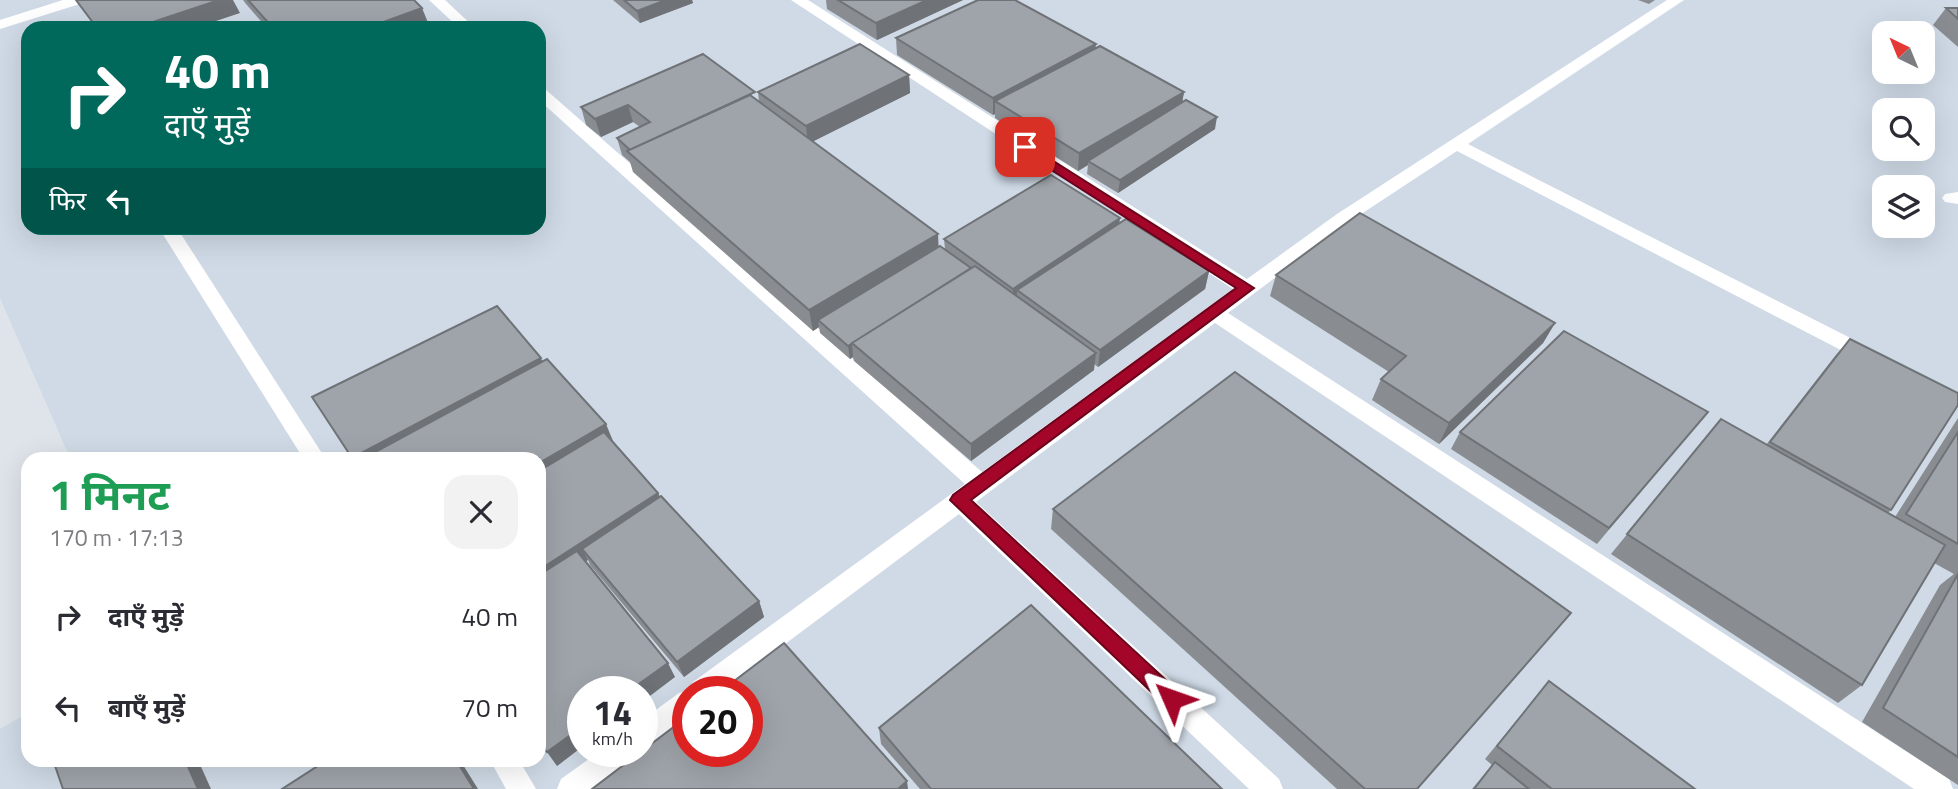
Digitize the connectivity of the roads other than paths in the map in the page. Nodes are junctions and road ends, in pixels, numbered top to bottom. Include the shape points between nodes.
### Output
1 (78, 0) edge
2 (436, 0) edge
3 (798, 0) edge
4 (1677, 0) edge
5 (38, 21) edge
6 (460, 21) edge
7 (21, 23) edge
8 (0, 25) edge
9 (896, 38) edge
10 (873, 49) junction
11 (546, 98) edge
12 (1456, 144) junction
13 (172, 235) edge
14 (1246, 288) junction
15 (1214, 313) junction
16 (1884, 363) edge
17 (310, 452) edge
18 (980, 484) junction
19 (959, 500) junction
20 (722, 676) edge
21 (508, 767) edge
22 (601, 767) edge
23 (522, 789) edge
24 (571, 789) edge
25 (1269, 789) edge
26 (1939, 789) edge

1 - 5 lane
2 - 6 lane
3 - 10 lane
4 - 12 lane
7 - 8 lane
9 - 10 lane
10 - 14 lane
11 - 18 lane
12 - 14 lane
12 - 16 lane
13 - 17 lane
14 - 15 lane
15 - 18 lane
15 - 26 lane
18 - 19 lane
19 - 20 lane
19 - 25 lane
21 - 23 lane
22 - 24 lane

